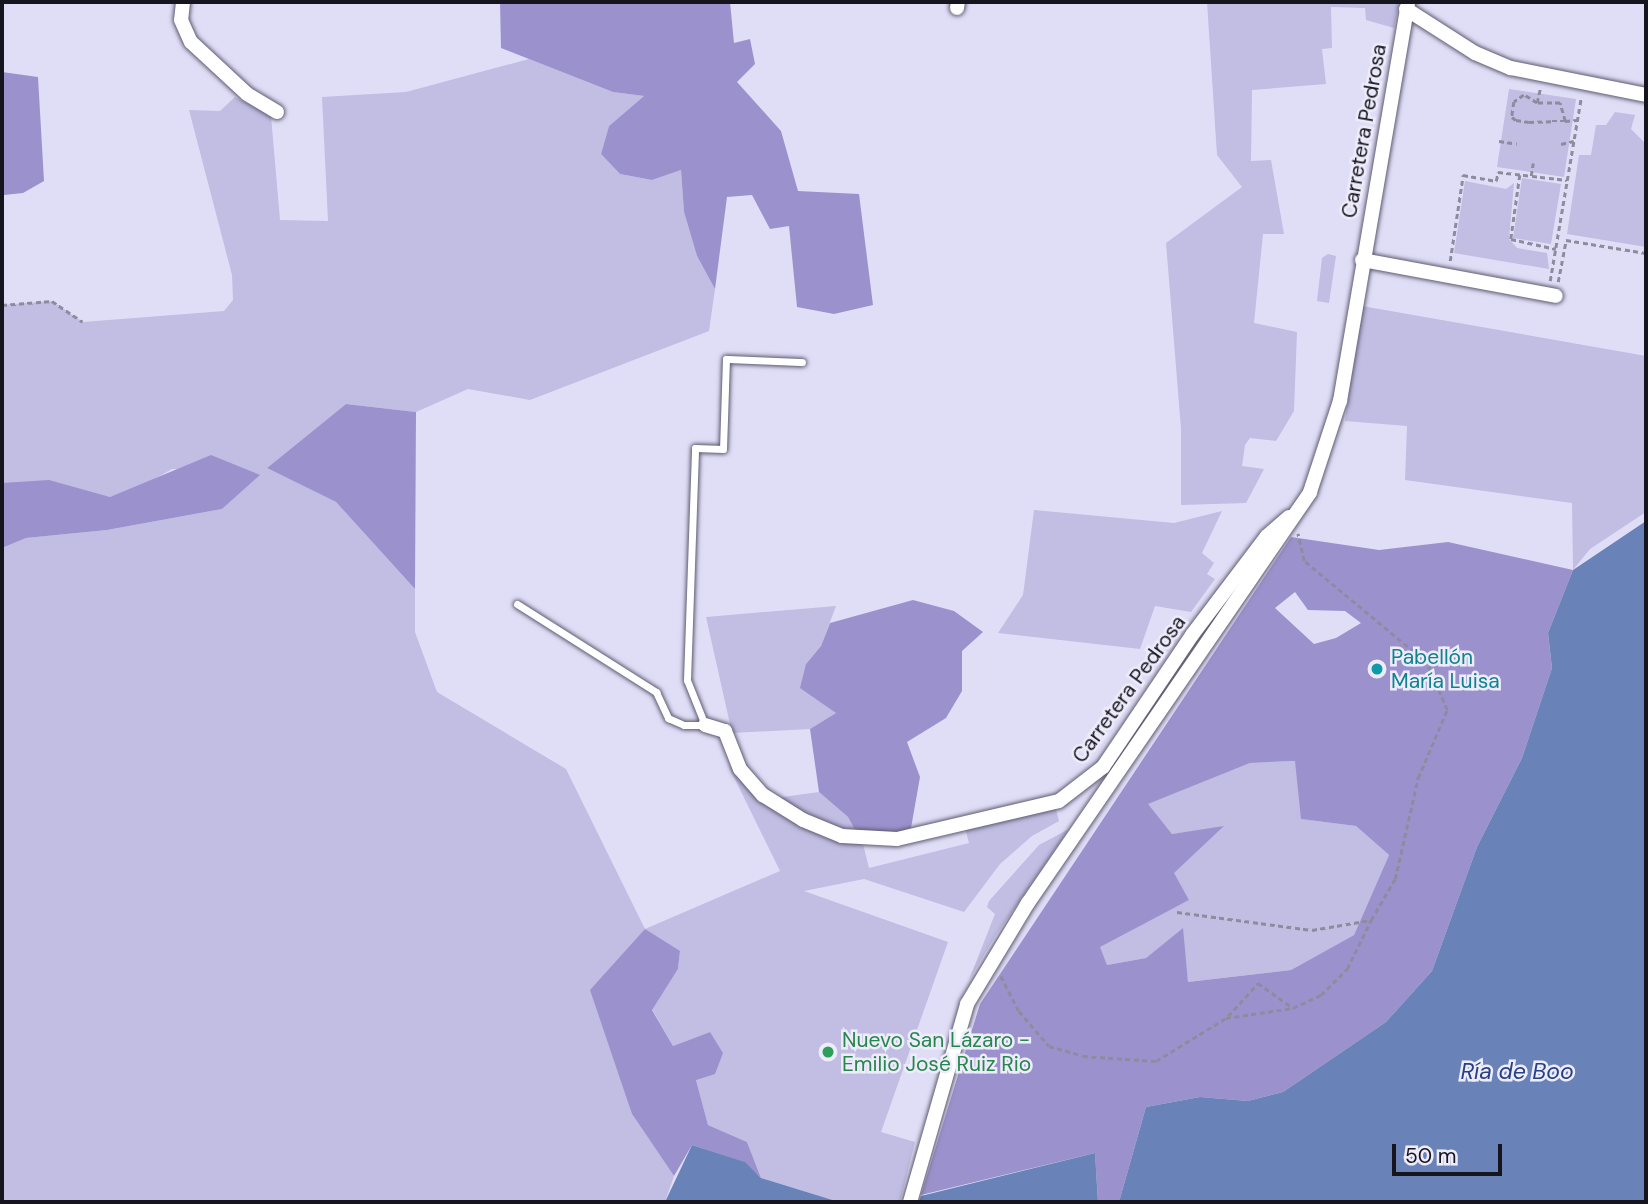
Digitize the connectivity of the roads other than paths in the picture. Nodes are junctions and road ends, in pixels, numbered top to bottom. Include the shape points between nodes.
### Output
1 (183, 2) edge
2 (1407, 5) edge
3 (1646, 94) edge
4 (277, 112) dead end
5 (1362, 260) junction
6 (1552, 295) road end
7 (802, 362) dead end
8 (1296, 512) junction
9 (517, 604) dead end
10 (705, 725) junction
11 (910, 1202) edge

1 - 4 street via 181,20 191,42 247,94
2 - 3 street, Carretera Pedrosa via 1475,53 1511,68
2 - 5 street, Carretera Pedrosa
5 - 6 street
5 - 8 street, Carretera Pedrosa via 1340,401 1310,492
7 - 10 lane via 726,359 723,449 695,448 687,680
8 - 10 street, Carretera Pedrosa via 1267,536 1200,624 1103,767 1059,801 897,839 842,836 803,820 763,795 740,769 725,730
8 - 11 street, Carretera Pedrosa via 967,1004
9 - 10 lane via 656,692 668,718 684,725

